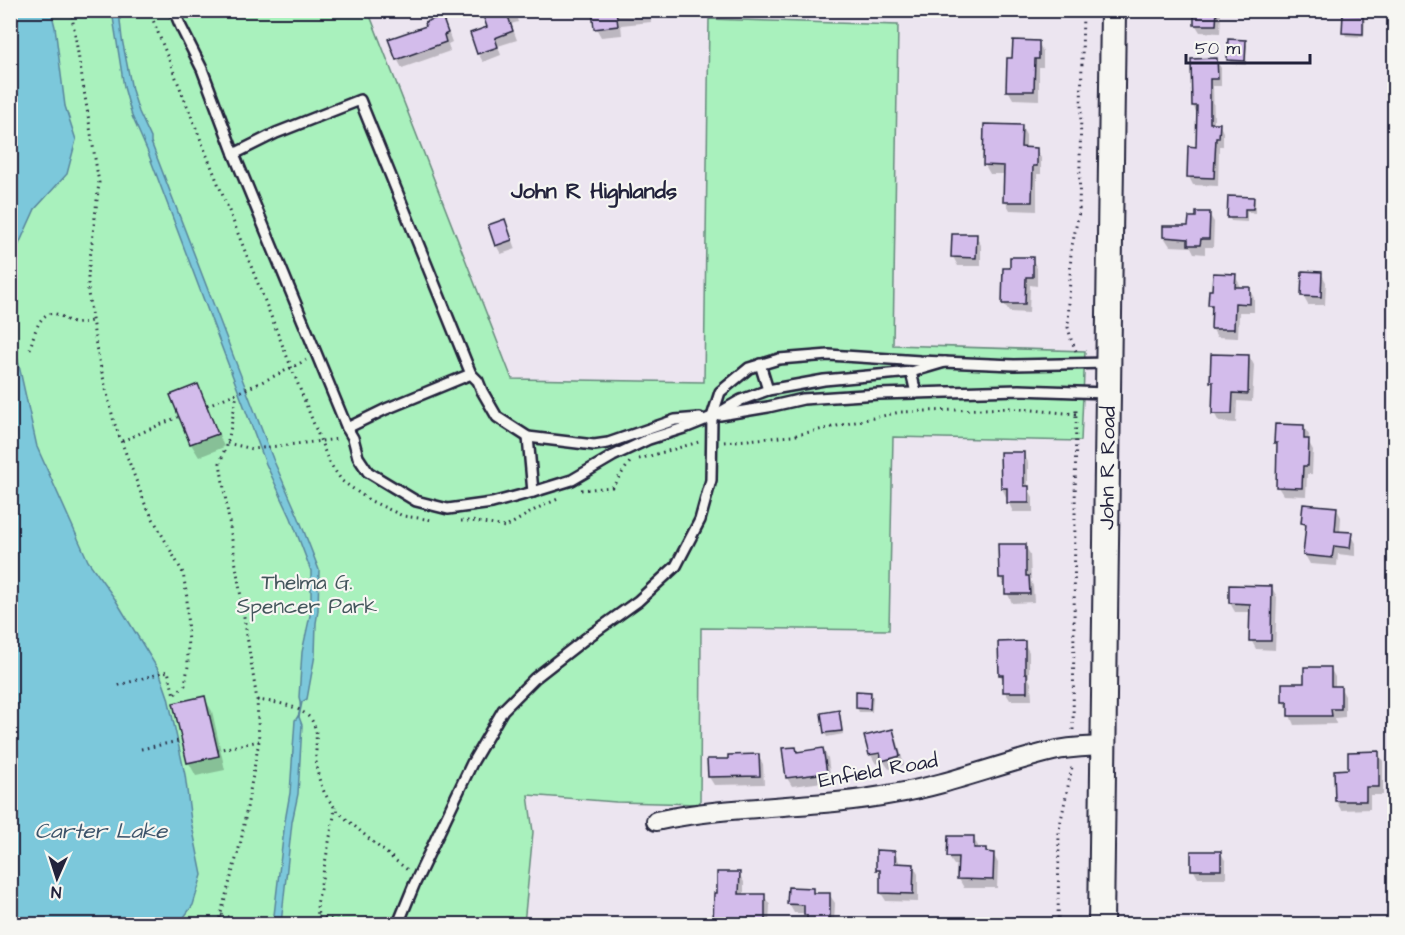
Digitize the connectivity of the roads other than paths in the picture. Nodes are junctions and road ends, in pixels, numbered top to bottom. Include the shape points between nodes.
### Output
1 (174, 10) edge
2 (1113, 10) edge
3 (234, 154) junction
4 (945, 362) junction
5 (1108, 363) junction
6 (760, 364) junction
7 (911, 372) junction
8 (471, 374) junction
9 (768, 390) junction
10 (916, 393) junction
11 (1107, 393) junction
12 (712, 417) junction
13 (347, 428) junction
14 (528, 436) junction
15 (533, 492) junction
16 (1103, 746) junction
17 (656, 821) dead end
18 (398, 924) edge
19 (1101, 924) edge

1 - 3 lane via 202,69
2 - 5 main road, John R Road
3 - 8 lane via 360,100
3 - 13 lane
4 - 5 lane
4 - 6 lane via 829,355
4 - 7 lane
5 - 11 main road, John R Road
6 - 9 lane
6 - 12 lane via 749,368 720,392
7 - 9 lane
7 - 10 lane
8 - 13 lane
8 - 14 lane via 497,417
9 - 12 lane
10 - 11 lane
10 - 12 lane via 803,399
11 - 16 main road, John R Road
12 - 14 lane via 675,420 594,446
12 - 15 lane via 649,439 572,480
12 - 18 lane via 711,480 700,520 676,566 638,601 535,678 503,711 472,763
13 - 15 lane via 368,472 417,501 448,509
14 - 15 lane
16 - 17 street, Enfield Road via 1054,751 894,794 842,802 712,811
16 - 19 main road, John R Road

